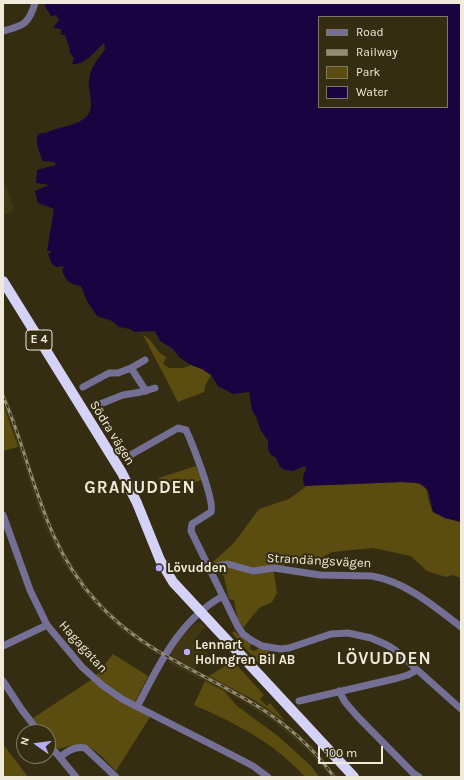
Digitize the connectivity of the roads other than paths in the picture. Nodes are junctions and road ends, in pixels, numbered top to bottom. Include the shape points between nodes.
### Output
1 (35, 3) edge
2 (3, 31) edge
3 (3, 281) edge
4 (145, 360) dead end
5 (131, 368) junction
6 (83, 387) dead end
7 (154, 388) dead end
8 (146, 391) junction
9 (95, 406) dead end
10 (127, 457) dead end
11 (3, 515) edge
12 (211, 570) junction
13 (223, 596) junction
14 (201, 612) junction
15 (47, 625) junction
16 (461, 627) edge
17 (3, 646) edge
18 (417, 670) junction
19 (3, 680) edge
20 (339, 691) junction
21 (299, 701) dead end
22 (137, 707) junction
23 (461, 709) edge
24 (33, 724) edge
25 (56, 752) edge
26 (60, 757) junction
27 (76, 777) edge
28 (116, 777) edge
29 (268, 777) edge
30 (354, 777) edge
31 (419, 777) edge

1 - 2 street via 25,23
3 - 14 highway, Södra vägen / E 4 via 125,479 160,560 173,582
4 - 5 street
5 - 6 street via 109,373
5 - 8 street
7 - 8 street
8 - 9 street via 123,395
10 - 12 street via 178,428 186,430 212,504 211,512 191,527
11 - 15 street, Hagagatan via 25,578
12 - 13 street
12 - 16 street, Strandängsvägen via 228,564 253,571 274,568 320,575 379,577 420,596
13 - 14 street
13 - 18 street via 243,634 262,646 285,649 331,634 355,633 387,645
14 - 22 street via 173,641
14 - 30 highway, Södra vägen / E 4
15 - 17 street
15 - 22 street, Hagagatan via 73,658 92,676 111,692
18 - 20 street via 403,676
18 - 23 street
19 - 24 street
20 - 21 street
20 - 31 street via 357,716
22 - 29 street, Hagagatan via 253,766
25 - 26 street
26 - 27 street
26 - 28 street via 74,748 85,748

